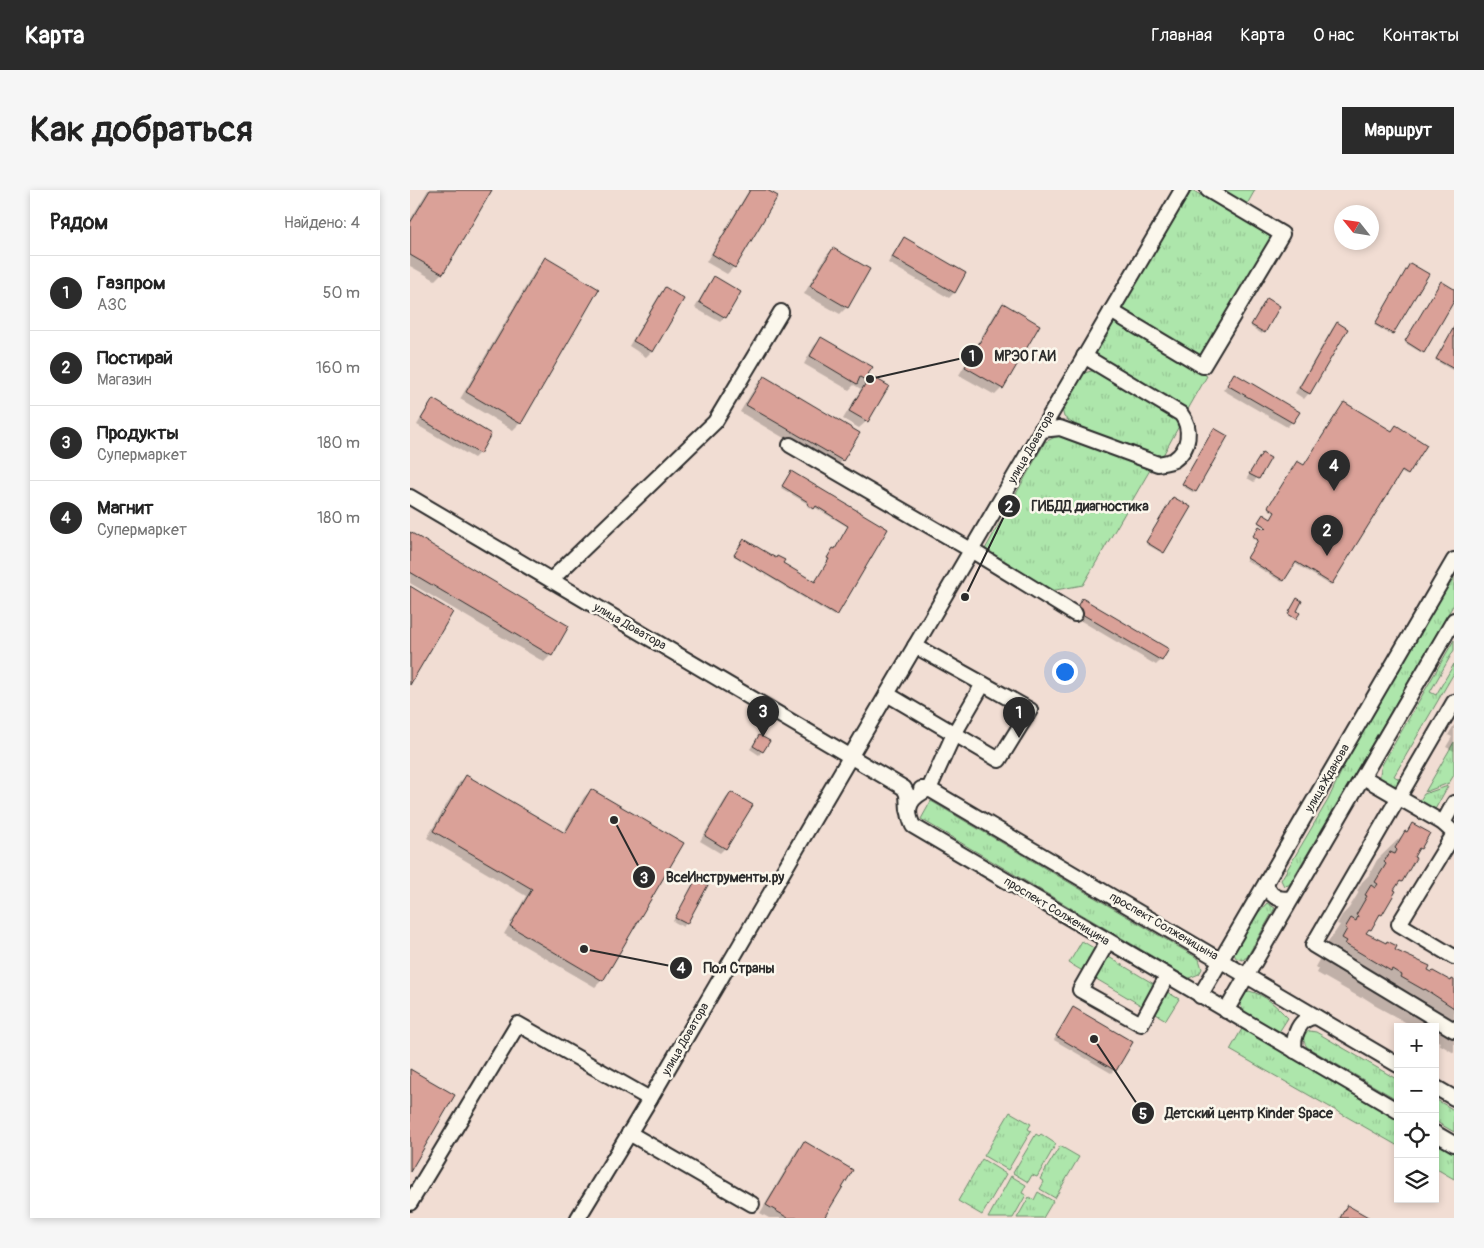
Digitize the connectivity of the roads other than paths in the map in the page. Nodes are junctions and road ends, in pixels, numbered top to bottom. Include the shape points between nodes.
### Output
1 (1182, 190) edge
2 (1208, 190) edge
3 (1111, 310) junction
4 (781, 312) dead end
5 (1084, 356) junction
6 (1040, 430) junction
7 (790, 445) dead end
8 (410, 497) edge
9 (971, 550) junction
10 (1454, 560) edge
11 (551, 580) junction
12 (1075, 614) dead end
13 (1454, 620) edge
14 (915, 646) junction
15 (983, 684) junction
16 (887, 694) junction
17 (1454, 702) edge
18 (1449, 721) edge
19 (954, 734) junction
20 (851, 756) junction
21 (1363, 777) junction
22 (904, 788) junction
23 (929, 789) junction
24 (1398, 797) junction
25 (1454, 803) edge
26 (908, 810) junction
27 (1443, 822) junction
28 (1454, 833) edge
29 (1266, 883) junction
30 (1291, 898) junction
31 (1108, 941) junction
32 (1454, 957) edge
33 (1221, 960) junction
34 (1246, 974) junction
35 (1168, 976) junction
36 (1200, 996) junction
37 (1226, 1011) junction
38 (1316, 1016) junction
39 (1454, 1030) edge
40 (1295, 1051) junction
41 (1394, 1063) edge
42 (1439, 1089) edge
43 (1454, 1098) edge
44 (650, 1099) junction
45 (1394, 1109) edge
46 (629, 1133) junction
47 (1439, 1135) edge
48 (1454, 1144) edge
49 (410, 1203) edge
50 (752, 1204) dead end
51 (578, 1218) edge

1 - 3 street, улица Доватора
2 - 3 street via 1282,234 1203,366
3 - 5 street, улица Доватора
4 - 11 street via 715,422
5 - 6 street, улица Доватора
5 - 6 street via 1181,414 1189,434 1185,448 1173,460 1158,464 1060,428
6 - 9 street, улица Доватора
7 - 9 street
8 - 11 street, улица Доватора
9 - 12 street
9 - 14 street, улица Доватора
10 - 29 street, улица Жданова
11 - 20 street, улица Доватора
13 - 21 street
14 - 15 street
14 - 16 street, улица Доватора
15 - 19 street
15 - 19 street via 1030,710 999,760
16 - 19 street
16 - 20 street, улица Доватора
17 - 18 street
18 - 24 street
19 - 23 street
20 - 22 street, проспект Солженицына
20 - 44 street, улица Доватора
21 - 24 street
21 - 30 street
22 - 23 street, проспект Солженицына
22 - 26 street
23 - 26 street via 917,796
23 - 33 street, проспект Солженицына
24 - 27 street
24 - 39 street via 1313,945
25 - 27 street
26 - 31 street, проспект Солженицина via 913,826
27 - 28 street
28 - 32 street via 1399,924
29 - 30 street via 1274,898
29 - 33 street, улица Жданова
30 - 34 street
31 - 35 street, проспект Солженицина
31 - 35 street via 1080,990 1141,1024
33 - 34 street, проспект Солженицына
33 - 36 street, улица Жданова
34 - 37 street
34 - 38 street, проспект Солженицына
35 - 36 street, проспект Солженицина
36 - 37 street
37 - 40 street
38 - 40 street via 1306,1020 1298,1029
38 - 41 street, проспект Солженицына
40 - 45 street
42 - 43 street
44 - 46 street, улица Доватора
44 - 49 street via 518,1024
46 - 50 street
46 - 51 street, улица Доватора
47 - 48 street

